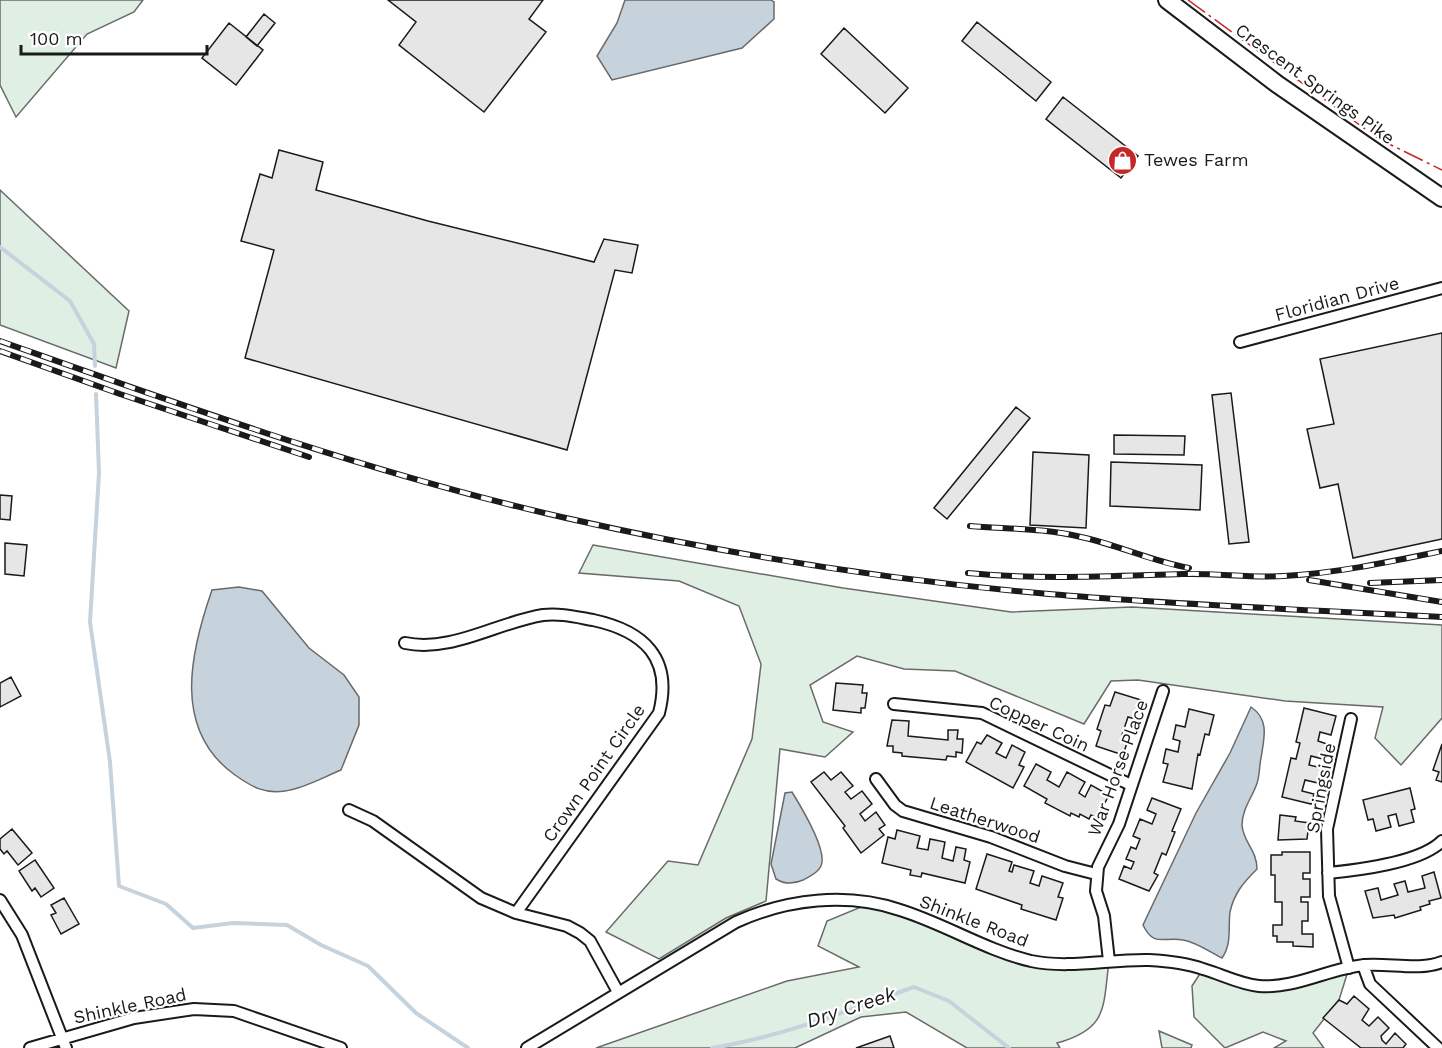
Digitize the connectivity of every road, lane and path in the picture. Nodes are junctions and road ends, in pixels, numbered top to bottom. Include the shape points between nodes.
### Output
1 (1167, 0) edge
2 (1442, 198) edge
3 (1442, 288) edge
4 (1240, 342) dead end
5 (405, 644) dead end
6 (1163, 691) dead end
7 (894, 704) dead end
8 (1351, 719) dead end
9 (876, 779) dead end
10 (1131, 785) junction
11 (349, 810) dead end
12 (1442, 841) edge
13 (1328, 873) junction
14 (1096, 874) junction
15 (0, 900) edge
16 (516, 912) junction
17 (1109, 961) junction
18 (1442, 962) edge
19 (1363, 965) junction
20 (1349, 968) junction
21 (618, 992) junction
22 (64, 1043) edge
23 (30, 1048) edge
24 (341, 1048) edge
25 (527, 1048) edge
26 (1438, 1048) edge

1 - 2 main road, Crescent Springs Pike via 1277,84
3 - 4 street, Floridian Drive
5 - 16 street, Crown Point Circle via 437,644 555,614 624,628 656,657 664,687 659,713
6 - 10 street, War Horse Place
7 - 10 street, Copper Coin via 982,713
8 - 13 street, Springside via 1327,829
9 - 14 street, Leatherwood via 903,811
10 - 14 street, War Horse Place via 1119,824
11 - 16 street via 373,820 482,898
12 - 13 street via 1418,854 1358,870
13 - 20 street, Springside via 1329,896
14 - 17 street
15 - 22 street via 22,935
16 - 21 street via 580,933 590,941
17 - 20 street, Shinkle Road via 1187,964 1266,986 1293,984
17 - 21 street, Shinkle Road via 1033,961 1001,952 901,910 873,902 837,900 790,904 755,913
18 - 19 street, Shinkle Road via 1425,966
19 - 20 street, Shinkle Road
19 - 26 street via 1370,984
21 - 25 street, Shinkle Road
22 - 23 street, Shinkle Road
22 - 24 street, Shinkle Road via 134,1018 194,1009 234,1011

